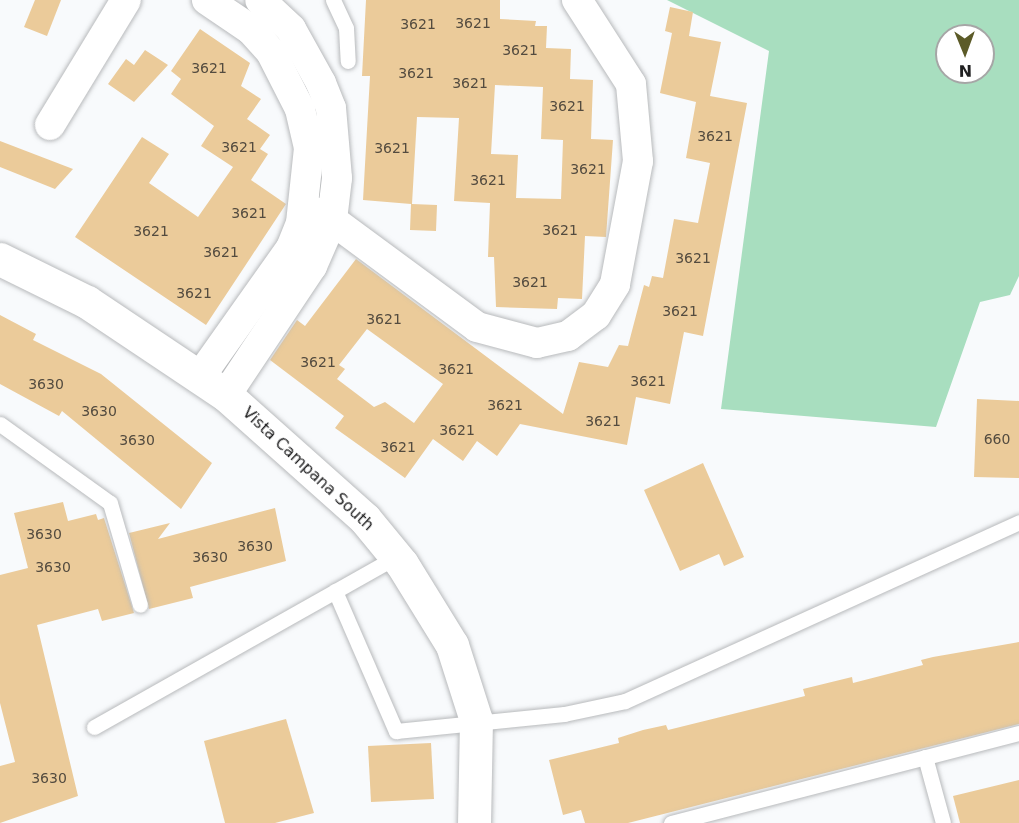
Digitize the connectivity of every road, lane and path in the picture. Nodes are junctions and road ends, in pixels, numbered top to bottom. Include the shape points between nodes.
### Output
1 (126, 0) edge
2 (207, 0) edge
3 (260, 0) edge
4 (333, 0) edge
5 (577, 0) edge
6 (348, 61) dead end
7 (50, 125) dead end
8 (303, 207) junction
9 (332, 220) junction
10 (0, 259) edge
11 (199, 378) junction
12 (226, 395) junction
13 (0, 424) edge
14 (1019, 522) edge
15 (396, 557) junction
16 (335, 591) junction
17 (140, 606) dead end
18 (476, 720) junction
19 (94, 727) dead end
20 (1019, 733) edge
21 (926, 757) junction
22 (712, 818) edge
23 (474, 823) edge
24 (670, 823) edge
25 (943, 823) edge

1 - 7 street
2 - 8 street via 250,29 286,75 309,148
3 - 9 street via 291,29 331,108 337,178
4 - 6 lane via 346,28
5 - 9 street via 631,84 638,161 615,284 596,315 568,336 537,343 477,327
8 - 9 street
8 - 11 street via 291,248
9 - 12 street via 308,274
10 - 11 street, Vista Campana South via 87,302
11 - 12 street, Vista Campana South
12 - 15 street, Vista Campana South via 365,519
13 - 17 lane via 110,503
14 - 18 lane via 625,701 564,714
15 - 16 lane
15 - 18 street, Vista Campana South via 452,645
16 - 18 lane via 396,731
16 - 19 lane
18 - 23 street, Vista Campana South
20 - 21 lane
21 - 22 lane
21 - 25 lane
22 - 24 lane

